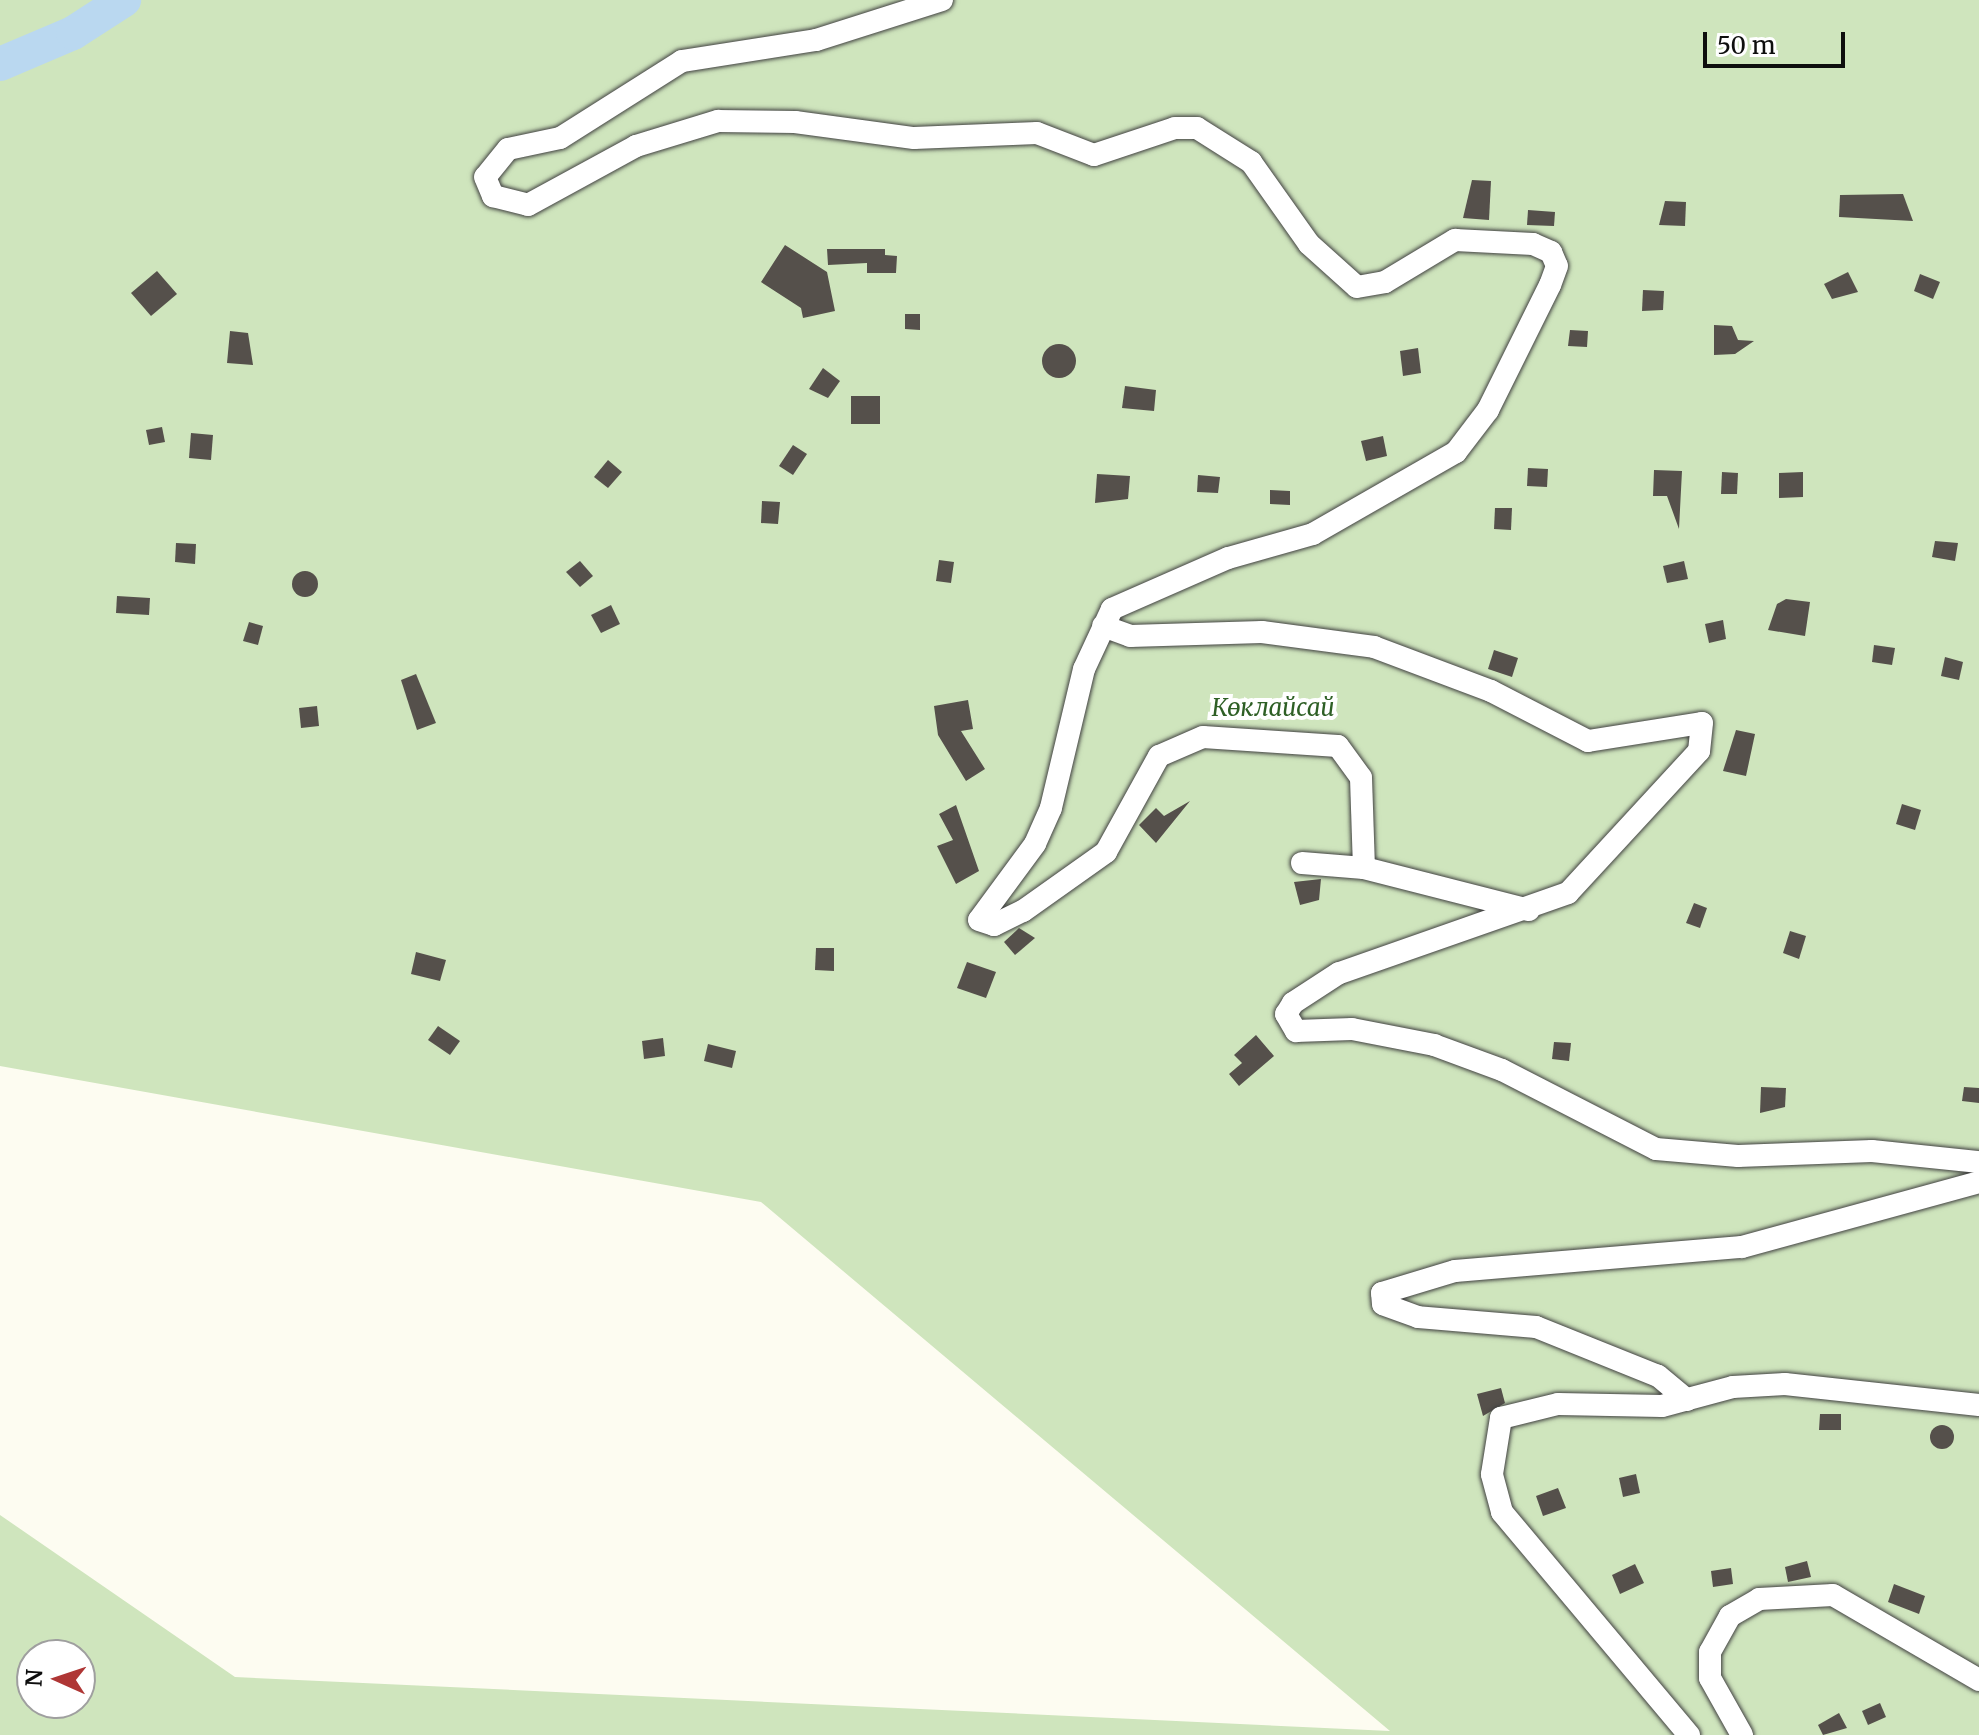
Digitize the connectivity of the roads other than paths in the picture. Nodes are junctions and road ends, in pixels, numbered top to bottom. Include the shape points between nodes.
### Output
1 (942, 0) edge
2 (1103, 626) junction
3 (1302, 863) dead end
4 (1364, 868) junction
5 (1529, 910) junction
6 (1979, 1162) edge
7 (1979, 1182) edge
8 (1687, 1400) junction
9 (1979, 1405) edge
10 (1979, 1680) edge
11 (1689, 1735) edge
12 (1742, 1735) edge

1 - 2 street via 816,40 682,61 560,138 508,149 485,177 493,196 528,205 651,140 718,121 795,122 914,138 1037,133 1094,155 1175,128 1197,128 1251,162 1309,244 1357,287 1385,282 1455,240 1533,244 1551,252 1557,266 1488,410 1456,452 1313,534 1123,600
2 - 4 street via 1084,669 1051,808 1035,844 979,920 994,925 1023,911 1096,861 1159,756 1203,737 1338,746 1361,778
2 - 5 street via 1130,636 1262,632 1374,647 1491,691 1588,741 1702,723 1699,751 1586,878
3 - 4 street
4 - 5 street
5 - 6 street via 1339,973 1293,1003 1289,1025 1400,1034 1434,1045 1502,1070 1656,1149 1738,1156 1872,1151
7 - 8 street via 1742,1247 1455,1271 1382,1293 1383,1304 1406,1314 1536,1327 1658,1376
8 - 9 street via 1785,1384
8 - 11 street via 1558,1404 1501,1418 1492,1474 1494,1497 1519,1535
10 - 12 street via 1833,1595 1759,1599 1730,1616 1710,1652 1710,1678

